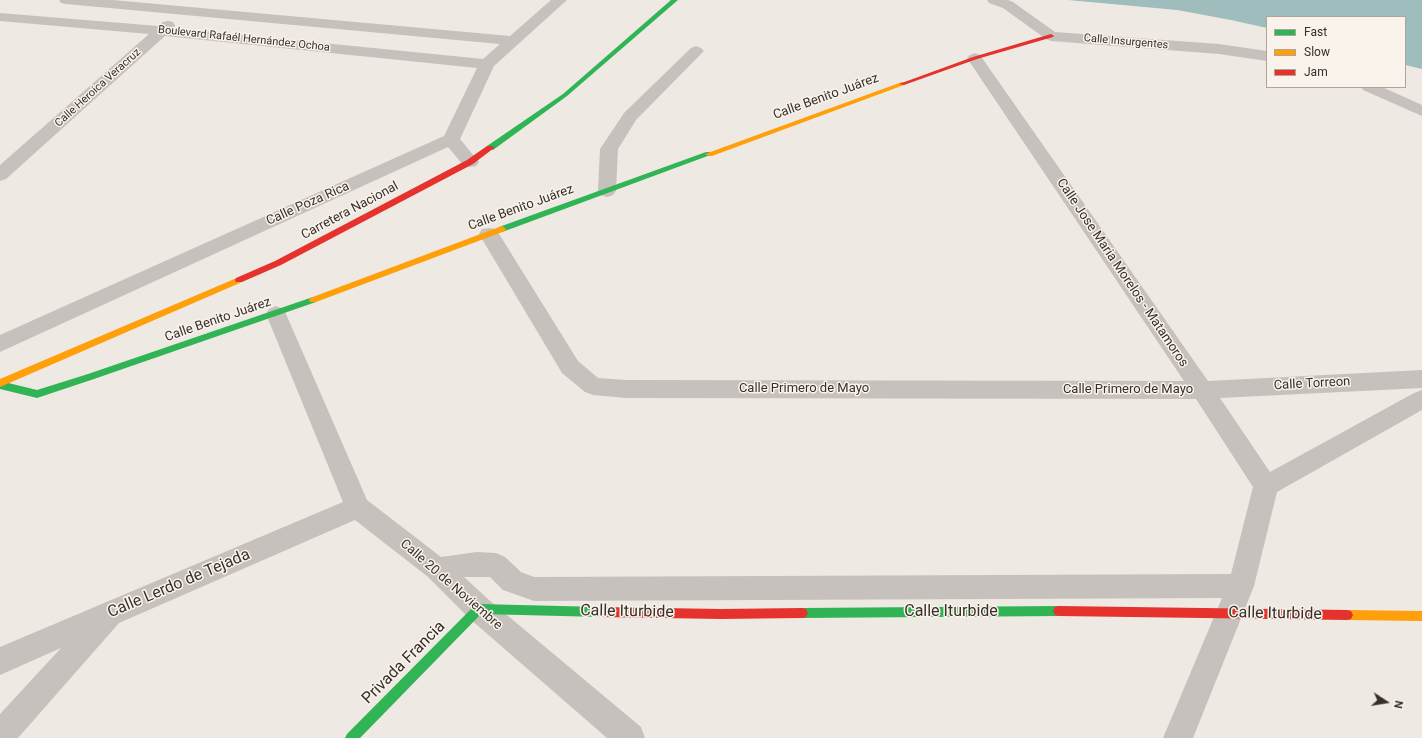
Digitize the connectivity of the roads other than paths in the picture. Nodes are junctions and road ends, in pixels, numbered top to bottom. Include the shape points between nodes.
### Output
1 (66, 0) edge
2 (560, 0) edge
3 (675, 0) edge
4 (994, 0) edge
5 (189, 5) edge
6 (0, 17) edge
7 (162, 31) junction
8 (1051, 36) junction
9 (512, 41) junction
10 (696, 51) dead end
11 (1266, 56) edge
12 (975, 58) junction
13 (487, 64) junction
14 (1371, 88) edge
15 (1422, 111) edge
16 (451, 139) junction
17 (470, 162) junction
18 (0, 175) edge
19 (607, 191) junction
20 (489, 234) junction
21 (276, 314) junction
22 (0, 344) edge
23 (1422, 379) edge
24 (0, 384) edge
25 (1202, 390) junction
26 (1422, 399) edge
27 (1266, 486) junction
28 (358, 507) junction
29 (437, 569) junction
30 (1242, 586) junction
31 (1072, 599) junction
32 (721, 601) junction
33 (479, 609) junction
34 (113, 612) junction
35 (1230, 613) junction
36 (1422, 616) edge
37 (0, 661) edge
38 (0, 736) edge
39 (351, 738) edge
40 (630, 738) edge
41 (1178, 738) edge

1 - 5 street, Boulevard Rafaél Hernández Ochoa
2 - 9 street
3 - 17 street, Carretera Nacional via 565,95
4 - 8 street via 1008,4
5 - 7 street, Calle Heroica Veracruz
5 - 9 street, Boulevard Rafaél Hernández Ochoa
6 - 7 street, Boulevard Rafaél Hernández Ochoa
7 - 13 street, Boulevard Rafaél Hernández Ochoa
7 - 18 street, Calle Heroica Veracruz
8 - 11 street, Calle Insurgentes via 1218,49
8 - 12 street, Calle Benito Juárez
9 - 13 street
10 - 19 street via 630,117 609,149
12 - 19 street, Calle Benito Juárez
12 - 25 street, Calle Jose Maria Morelos - Matamoros
13 - 16 street
14 - 15 street
16 - 17 street
16 - 22 street, Calle Poza Rica
17 - 24 street, Carretera Nacional via 278,263
19 - 20 street, Calle Benito Juárez
20 - 21 street, Calle Benito Juárez
20 - 25 street, Calle Primero de Mayo via 570,368 593,386 626,390
21 - 24 street, Calle Benito Juárez via 37,394
21 - 28 street, Calle 20 de Noviembre
23 - 25 street, Calle Torreon
25 - 27 street, Calle Jose Maria Morelos - Matamoros
26 - 27 street
27 - 30 street
28 - 29 street, Calle 20 de Noviembre
28 - 34 street, Calle Lerdo de Tejada
29 - 32 street, Calle Iturbide via 477,564 496,565 512,581 534,589
29 - 33 street, Calle 20 de Noviembre
30 - 31 street, Calle Iturbide
30 - 35 street
31 - 32 street, Calle Iturbide
31 - 35 street, Calle Iturbide
32 - 33 street, Calle Iturbide
33 - 39 street, Privada Francia
33 - 40 street, Calle 20 de Noviembre
34 - 37 street, Calle Lerdo de Tejada
34 - 38 street
35 - 36 street, Calle Iturbide
35 - 41 street

